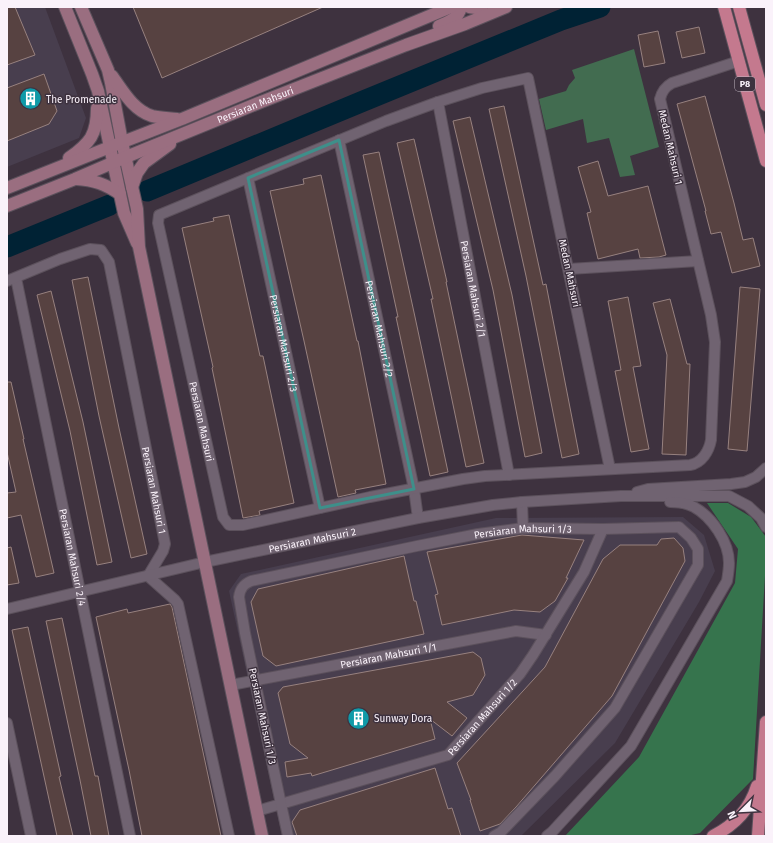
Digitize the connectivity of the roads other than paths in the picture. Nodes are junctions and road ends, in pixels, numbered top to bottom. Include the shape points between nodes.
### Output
1 (65, 7) edge
2 (81, 7) edge
3 (451, 7) edge
4 (461, 7) edge
5 (469, 7) edge
6 (482, 7) edge
7 (506, 7) edge
8 (724, 7) edge
9 (740, 7) edge
10 (433, 11) edge
11 (424, 38) junction
12 (739, 61) junction
13 (108, 70) junction
14 (98, 91) junction
15 (438, 102) junction
16 (766, 105) edge
17 (182, 119) junction
18 (189, 131) junction
19 (340, 140) junction
20 (122, 142) junction
21 (110, 147) junction
22 (126, 157) junction
23 (766, 161) edge
24 (113, 163) junction
25 (53, 170) junction
26 (248, 178) junction
27 (75, 179) junction
28 (132, 187) junction
29 (7, 188) edge
30 (120, 194) junction
31 (7, 206) edge
32 (139, 248) junction
33 (698, 261) junction
34 (569, 269) junction
35 (11, 279) edge
36 (766, 468) edge
37 (610, 469) junction
38 (509, 475) junction
39 (414, 489) junction
40 (621, 496) junction
41 (522, 502) junction
42 (320, 508) junction
43 (418, 518) junction
44 (766, 527) edge
45 (523, 528) junction
46 (604, 528) junction
47 (205, 562) junction
48 (148, 576) junction
49 (80, 592) junction
50 (7, 609) edge
51 (546, 635) junction
52 (255, 680) junction
53 (231, 685) junction
54 (766, 722) edge
55 (7, 723) edge
56 (763, 768) junction
57 (280, 804) junction
58 (257, 811) junction
59 (31, 836) edge
60 (130, 836) edge
61 (229, 836) edge
62 (262, 836) edge
63 (288, 836) edge
64 (494, 836) edge
65 (547, 836) edge
66 (713, 836) edge
67 (758, 836) edge

1 - 14 street
2 - 13 street
3 - 10 street, Persiaran Mahsuri
4 - 11 street via 457,16
5 - 6 street
7 - 11 street, Persiaran Mahsuri
8 - 12 main road, P8
9 - 16 main road, P8
10 - 17 street, Persiaran Mahsuri
11 - 18 street, Persiaran Mahsuri
12 - 23 main road, P8
12 - 33 street, Medan Mahsuri 1 via 672,83 666,87 660,100
13 - 17 street via 126,97 141,112 162,118
13 - 20 street
14 - 21 street
14 - 25 street via 94,133 83,148
15 - 19 street
15 - 34 street, Medan Mahsuri via 482,88 528,78
15 - 38 street, Persiaran Mahsuri 2/1
17 - 20 street, Persiaran Mahsuri
18 - 22 street, Persiaran Mahsuri
18 - 28 street via 144,163 137,172
19 - 26 street
19 - 39 street, Persiaran Mahsuri 2/2
20 - 21 street, Persiaran Mahsuri
20 - 22 street
21 - 24 street
21 - 25 street, Persiaran Mahsuri
22 - 24 street, Persiaran Mahsuri
22 - 28 street
24 - 27 street, Persiaran Mahsuri
24 - 30 street
25 - 29 street, Persiaran Mahsuri
26 - 42 street, Persiaran Mahsuri 2/3
26 - 42 street, Persiaran Mahsuri via 159,215 158,223 223,517 228,525 243,525
27 - 30 street via 103,184
27 - 31 street, Persiaran Mahsuri
28 - 32 street via 138,216
30 - 32 street via 124,213
32 - 47 street
33 - 34 street
33 - 37 street, Medan Mahsuri 1 via 715,342 711,440 708,452 697,463
34 - 37 street, Medan Mahsuri
35 - 48 street, Persiaran Mahsuri 1 via 90,249 101,250 110,262 165,544
35 - 49 street, Persiaran Mahsuri 2/4
36 - 40 street via 745,482 648,490
37 - 38 street
38 - 39 street via 463,479
39 - 42 street
39 - 43 street, Persiaran Mahsuri 2/2
40 - 41 street, Persiaran Mahsuri 2
40 - 44 street via 729,496 748,506 761,518
40 - 65 street via 645,503 679,502 702,512 716,526 725,543 729,562 727,581 631,746
41 - 43 street, Persiaran Mahsuri 2
41 - 45 street
43 - 47 street, Persiaran Mahsuri 2
45 - 46 street, Persiaran Mahsuri 1/3
45 - 52 street, Persiaran Mahsuri 1/3 via 478,534 251,581 240,591 239,596
46 - 51 street, Persiaran Mahsuri 1/2 via 584,572
46 - 64 street, Persiaran Mahsuri 1/3 via 679,528 691,538 698,550 698,565 615,708 539,793 502,832
47 - 48 street, Persiaran Mahsuri 2
47 - 53 street
48 - 49 street, Persiaran Mahsuri 2
48 - 61 street via 178,604
49 - 50 street, Persiaran Mahsuri 2
49 - 60 street, Persiaran Mahsuri 2/4
51 - 52 street, Persiaran Mahsuri 1/1 via 516,631
51 - 57 street, Persiaran Mahsuri 1/2 via 520,674 448,755
52 - 53 street, Persiaran Mahsuri 1/1
52 - 57 street, Persiaran Mahsuri 1/3
53 - 58 street
54 - 56 main road
55 - 59 street
56 - 66 main road via 745,811
56 - 67 main road
57 - 58 street, Persiaran Mahsuri 1/2
57 - 63 street, Persiaran Mahsuri 1/3
58 - 62 street

